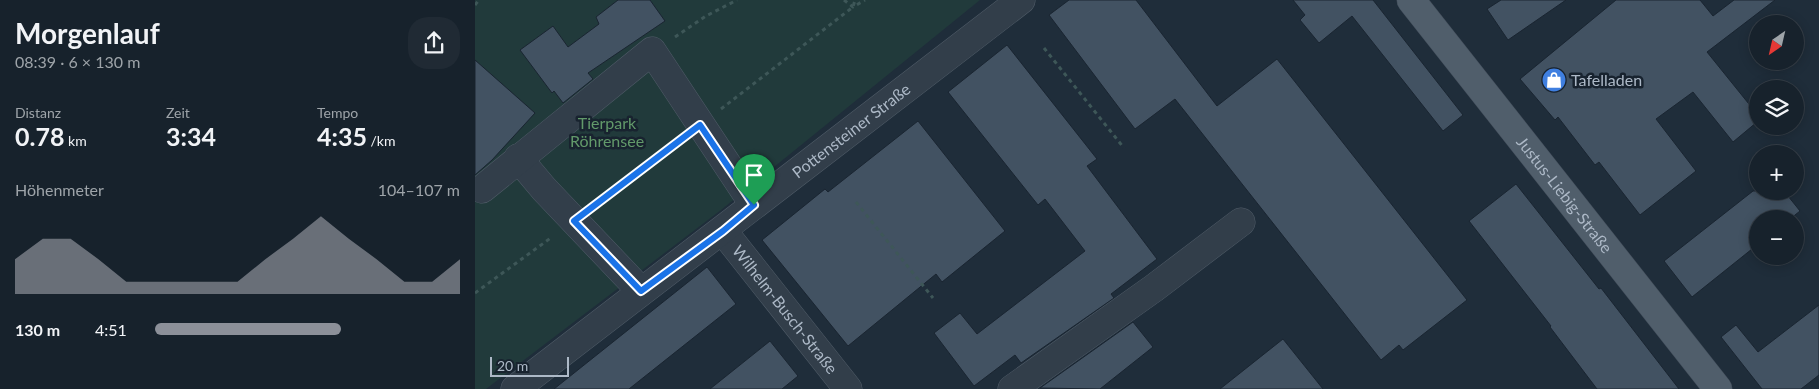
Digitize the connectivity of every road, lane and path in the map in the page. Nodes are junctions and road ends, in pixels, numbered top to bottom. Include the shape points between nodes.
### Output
1 (479, 0) edge
2 (737, 0) edge
3 (845, 0) edge
4 (855, 0) edge
5 (865, 0) edge
6 (1021, 0) edge
7 (1411, 0) edge
8 (475, 5) edge
9 (853, 7) junction
10 (1044, 48) dead end
11 (652, 51) junction
12 (700, 125) junction
13 (1124, 148) dead end
14 (518, 158) junction
15 (482, 189) dead end
16 (856, 202) dead end
17 (754, 205) junction
18 (574, 221) junction
19 (1241, 222) dead end
20 (723, 231) junction
21 (641, 291) junction
22 (475, 293) edge
23 (933, 298) dead end
24 (515, 389) edge
25 (848, 389) edge
26 (1012, 389) edge
27 (1719, 389) edge

1 - 8 path
2 - 11 path
3 - 9 path
4 - 9 path
5 - 9 path
6 - 17 street, Pottensteiner Straße
7 - 27 main road, Justus-Liebig-Straße
9 - 12 path
10 - 13 path
11 - 12 street
11 - 14 street
12 - 17 street
12 - 18 path
14 - 15 street
14 - 18 street
16 - 23 path
17 - 20 street, Pottensteiner Straße
18 - 21 street
18 - 22 path
19 - 26 street
20 - 21 street, Pottensteiner Straße
20 - 25 street, Wilhelm-Busch-Straße
21 - 24 street, Pottensteiner Straße

